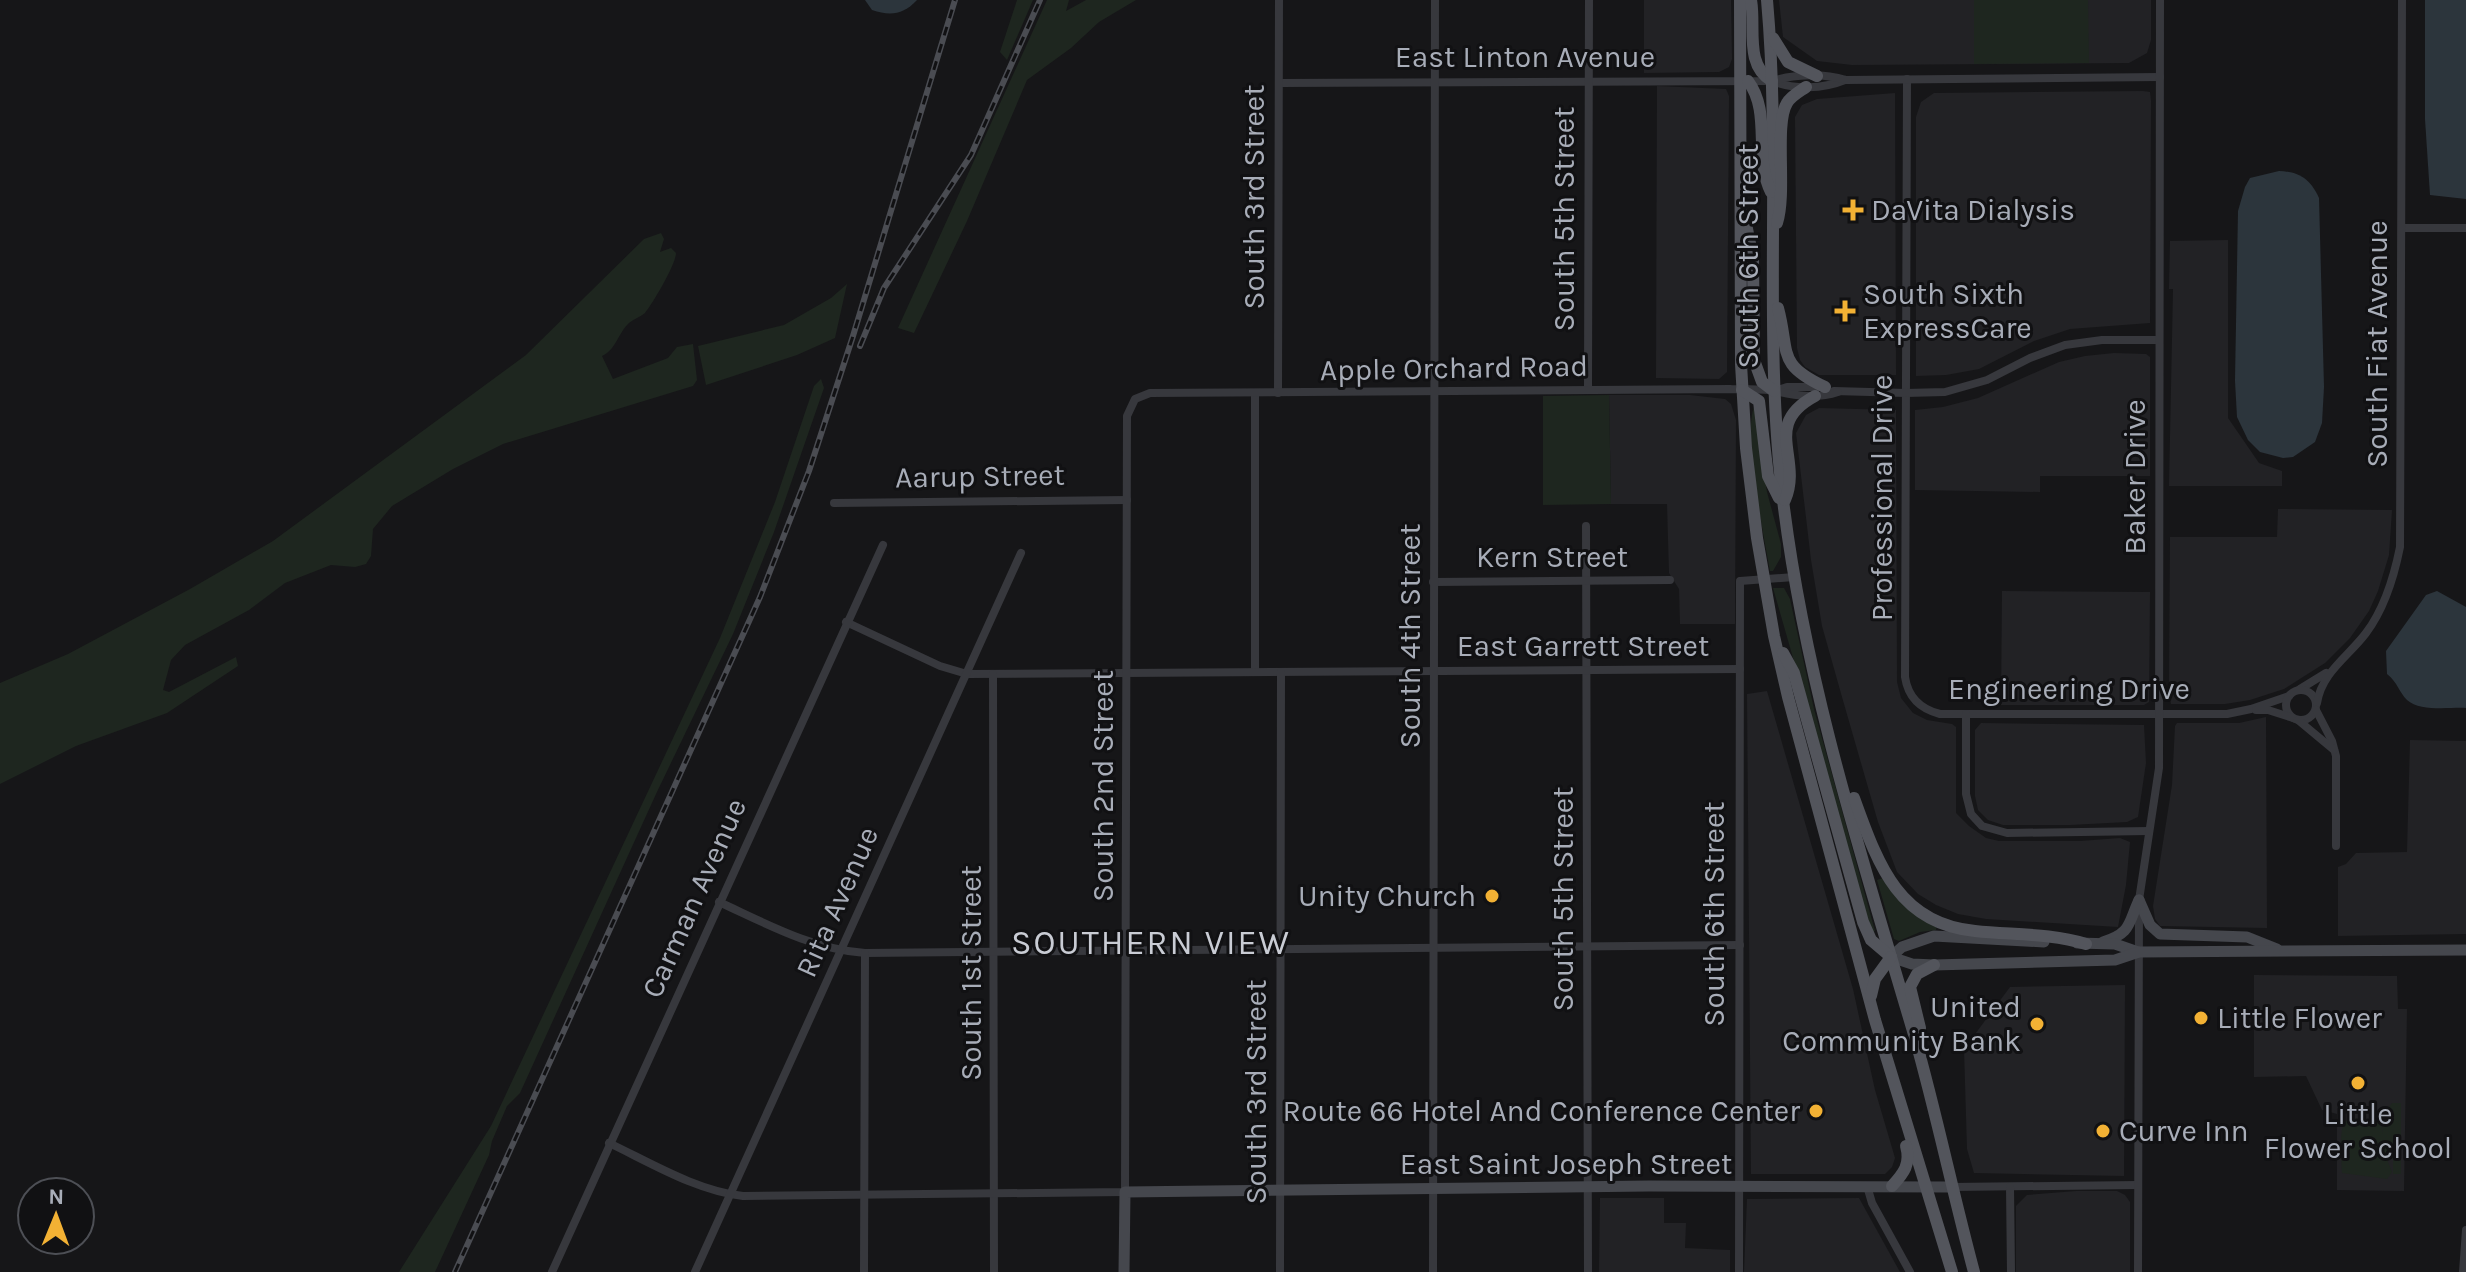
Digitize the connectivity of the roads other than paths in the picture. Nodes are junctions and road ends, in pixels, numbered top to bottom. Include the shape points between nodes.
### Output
1 (1279, 0) edge
2 (1435, 0) edge
3 (1589, 0) edge
4 (1740, 0) edge
5 (1751, 0) edge
6 (1767, 0) edge
7 (2160, 0) edge
8 (2402, 0) edge
9 (1770, 32) junction
10 (1817, 76) junction
11 (2160, 77) junction
12 (1907, 79) junction
13 (1846, 80) junction
14 (1435, 81) junction
15 (1589, 81) junction
16 (1744, 81) junction
17 (1772, 81) junction
18 (1279, 83) junction
19 (1806, 87) junction
20 (1740, 190) junction
21 (1773, 194) junction
22 (2402, 228) junction
23 (2466, 228) edge
24 (1773, 238) junction
25 (1773, 287) junction
26 (2159, 340) junction
27 (1588, 390) junction
28 (1742, 390) junction
29 (1774, 391) junction
30 (1434, 392) junction
31 (1820, 392) junction
32 (1255, 393) junction
33 (1278, 393) junction
34 (1906, 393) junction
35 (1135, 399) joint
36 (1127, 500) junction
37 (834, 503) dead end
38 (1784, 505) junction
39 (1586, 526) dead end
40 (883, 545) dead end
41 (1021, 553) dead end
42 (1794, 577) junction
43 (1670, 580) dead end
44 (1764, 580) junction
45 (1587, 581) junction
46 (1433, 582) junction
47 (846, 622) junction
48 (1774, 636) junction
49 (1587, 669) junction
50 (1740, 669) junction
51 (2333, 669) junction
52 (1434, 671) junction
53 (1128, 672) junction
54 (1255, 672) junction
55 (1281, 672) junction
56 (967, 674) junction
57 (993, 674) junction
58 (1905, 677) joint
59 (2293, 693) junction
60 (2316, 707) junction
61 (2251, 709) junction
62 (1966, 714) junction
63 (2159, 715) junction
64 (2295, 719) junction
65 (2334, 750) junction
66 (1835, 757) junction
67 (2149, 831) junction
68 (2336, 846) dead end
69 (2139, 900) junction
70 (719, 902) junction
71 (2091, 944) junction
72 (1587, 945) junction
73 (1740, 945) junction
74 (1434, 947) junction
75 (1280, 948) junction
76 (1127, 949) junction
77 (2466, 950) edge
78 (840, 951) junction
79 (995, 951) junction
80 (2282, 951) junction
81 (2139, 952) junction
82 (865, 953) junction
83 (1891, 957) junction
84 (1934, 965) junction
85 (1870, 1000) junction
86 (1885, 1050) junction
87 (1939, 1129) junction
88 (609, 1143) junction
89 (2138, 1185) junction
90 (1740, 1186) junction
91 (1867, 1186) junction
92 (1892, 1186) junction
93 (1588, 1187) junction
94 (1926, 1187) junction
95 (1951, 1187) junction
96 (2010, 1187) junction
97 (1433, 1188) junction
98 (1280, 1190) junction
99 (995, 1192) junction
100 (1125, 1192) junction
101 (731, 1194) junction
102 (864, 1194) junction
103 (2466, 1230) edge
104 (2464, 1266) edge
105 (552, 1272) edge
106 (695, 1272) edge
107 (864, 1272) edge
108 (994, 1272) edge
109 (1124, 1272) edge
110 (1280, 1272) edge
111 (1433, 1272) edge
112 (1588, 1272) edge
113 (1739, 1272) edge
114 (1910, 1272) edge
115 (1952, 1272) edge
116 (1974, 1272) edge
117 (2011, 1272) edge
118 (2138, 1272) edge

1 - 18 street, South 3rd Street
2 - 14 street, South 4th Street
3 - 15 street, South 5th Street
4 - 16 main road, South 6th Street
5 - 17 main road via 1755,61
6 - 9 main road, South 6th Street
7 - 11 street, Baker Drive
8 - 22 street, South Fiat Avenue
9 - 10 main road via 1788,62
9 - 17 main road, South 6th Street
10 - 13 street, East Linton Avenue
10 - 17 street, East Linton Avenue
11 - 12 street, East Linton Avenue
11 - 26 street, Baker Drive
12 - 13 street, East Linton Avenue
12 - 34 street, Professional Drive
13 - 19 street, East Linton Avenue
14 - 15 street, East Linton Avenue
14 - 18 street, East Linton Avenue
14 - 30 street, South 4th Street
15 - 16 street, East Linton Avenue
15 - 27 street, South 5th Street
16 - 17 street, East Linton Avenue
16 - 20 main road, South 6th Street
16 - 21 main road via 1759,103 1763,176
17 - 19 street, East Linton Avenue
17 - 21 main road, South 6th Street
18 - 33 street, South 3rd Street
19 - 24 main road via 1783,111 1782,210
20 - 28 main road, South 6th Street
20 - 29 main road via 1753,258 1754,360 1762,382
21 - 24 main road, South 6th Street
22 - 23 street
22 - 51 street, South Fiat Avenue via 2400,547 2379,611
24 - 25 main road, South 6th Street
25 - 29 main road, South 6th Street
25 - 31 main road via 1786,357
26 - 34 street, Apple Orchard Road via 2074,343 1972,386
26 - 63 street, Baker Drive
27 - 28 street, Apple Orchard Road
27 - 30 street, Apple Orchard Road
28 - 29 street, Apple Orchard Road
28 - 38 main road via 1759,401 1768,476
28 - 44 main road, South 6th Street
29 - 31 street, Apple Orchard Road via 1786,396
29 - 38 main road, South 6th Street
30 - 33 street, Apple Orchard Road
30 - 46 street, South 4th Street
31 - 34 street, Apple Orchard Road
31 - 38 main road via 1787,421 1790,487
32 - 33 street, Apple Orchard Road
32 - 35 street, Apple Orchard Road via 1150,393
32 - 54 street
34 - 58 street, Professional Drive
35 - 36 street, South 2nd Street via 1127,416
36 - 37 street, Aarup Street
36 - 53 street, South 2nd Street
38 - 42 main road, South 6th Street
39 - 45 street, South 5th Street
40 - 47 street, Carman Avenue
41 - 56 street, Rita Avenue
42 - 44 street, South 6th Street
42 - 66 main road
43 - 45 street, Kern Street
44 - 48 main road
44 - 50 street, South 6th Street via 1740,581
45 - 46 street, Kern Street
45 - 49 street, South 5th Street
46 - 52 street, South 4th Street
47 - 56 street, East Garrett Street
47 - 70 street, Carman Avenue
48 - 83 main road via 1794,673 1863,922 1871,940
48 - 85 main road
49 - 50 street, East Garrett Street
49 - 52 street, East Garrett Street
49 - 72 street, South 5th Street
50 - 73 street, South 6th Street
51 - 59 street, South Fiat Avenue
51 - 60 street, South Fiat Avenue via 2321,686
52 - 55 street, East Garrett Street
52 - 74 street, South 4th Street
53 - 54 street, East Garrett Street
53 - 57 street, East Garrett Street
53 - 76 street, South 2nd Street
54 - 55 street, East Garrett Street
55 - 75 street, South 3rd Street
56 - 57 street, East Garrett Street
56 - 78 street, Rita Avenue
57 - 79 street, South 1st Street
58 - 62 street, Engineering Drive via 1912,697 1925,709
59 - 60 street via 2312,694
59 - 61 street, South Fiat Avenue
59 - 64 street via 2287,710
60 - 64 street via 2308,719
60 - 65 street
61 - 63 street, Engineering Drive
61 - 64 street
62 - 63 street, Engineering Drive
62 - 67 street via 1966,794 1971,814 1982,826 2007,833
63 - 67 street, Baker Drive via 2159,768
64 - 65 street
65 - 68 street
66 - 71 main road via 1884,873 1920,910 1962,929 2060,936
66 - 83 main road
67 - 69 street, Baker Drive
69 - 71 main road via 2128,928
69 - 80 main road via 2160,934 2247,937
69 - 81 street, Baker Drive
70 - 78 street via 806,942
70 - 88 street, Carman Avenue
71 - 81 main road
71 - 83 main road via 1934,936 1902,947
72 - 73 street
72 - 74 street
72 - 93 street, South 5th Street
73 - 90 street, South 6th Street
74 - 75 street
74 - 97 street, South 4th Street
75 - 76 street
75 - 98 street, South 3rd Street
76 - 79 street
76 - 100 street, South 2nd Street
77 - 80 main road
78 - 82 street
78 - 101 street, Rita Avenue
79 - 82 street
79 - 99 street, South 1st Street
80 - 81 main road
81 - 84 main road via 2115,960
81 - 89 street, Baker Drive
82 - 102 street
83 - 84 main road
83 - 85 main road via 1875,979
83 - 87 main road
84 - 87 main road via 1917,974 1910,987 1937,1089
85 - 86 main road
86 - 92 main road via 1883,1070 1908,1155 1907,1168
86 - 94 main road
87 - 95 main road
88 - 101 street
88 - 105 street, Carman Avenue
89 - 96 street, East Saint Joseph Street
89 - 118 street, Baker Drive
90 - 91 main road, East Saint Joseph Street
90 - 93 main road, East Saint Joseph Street
90 - 113 street, South 6th Street
91 - 92 main road, East Saint Joseph Street
91 - 114 street
92 - 94 main road, East Saint Joseph Street
93 - 97 main road, East Saint Joseph Street
93 - 112 street, South 5th Street
94 - 95 main road, East Saint Joseph Street
94 - 115 main road
95 - 96 street, East Saint Joseph Street
95 - 116 main road
96 - 117 street
97 - 98 main road, East Saint Joseph Street
97 - 111 street, South 4th Street
98 - 100 main road, East Saint Joseph Street
98 - 110 street, South 3rd Street
99 - 100 street, East Saint Joseph Street
99 - 102 street, East Saint Joseph Street
99 - 108 street, South 1st Street
100 - 109 main road, South 2nd Street
101 - 102 street, East Saint Joseph Street
101 - 106 street, Rita Avenue
102 - 107 street
103 - 104 street

